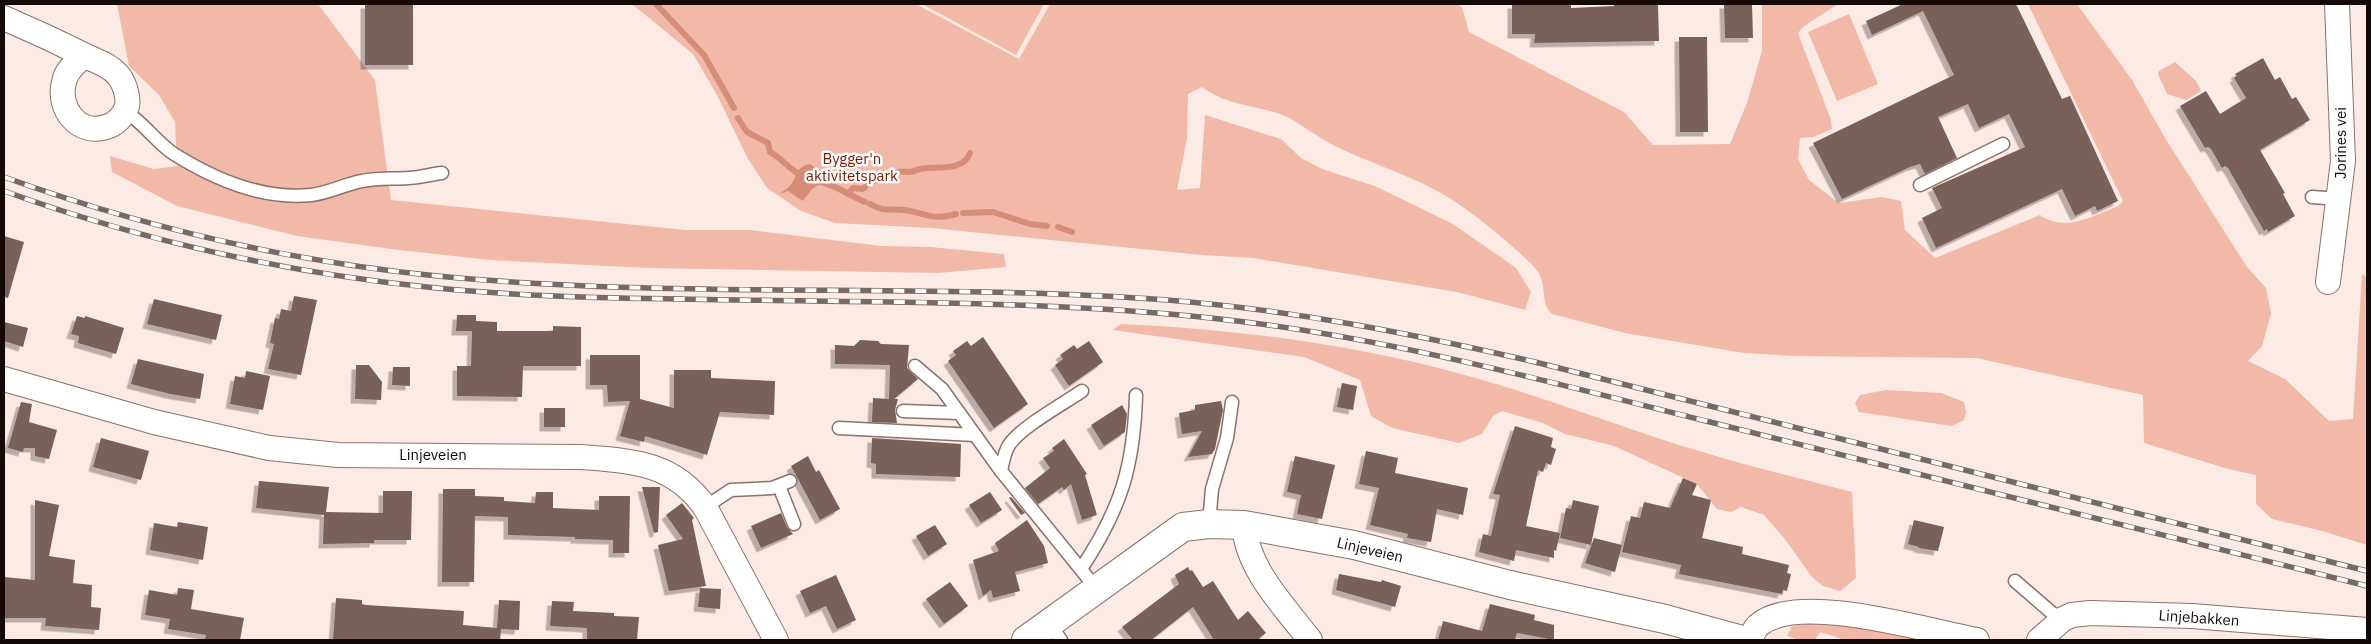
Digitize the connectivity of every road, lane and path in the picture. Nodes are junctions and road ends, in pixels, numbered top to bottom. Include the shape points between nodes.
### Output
1 (2337, 4) edge
2 (4, 18) edge
3 (84, 55) junction
4 (126, 112) junction
5 (2002, 144) dead end
6 (442, 172) dead end
7 (1920, 185) dead end
8 (2312, 197) dead end
9 (2340, 199) junction
10 (2328, 282) dead end
11 (915, 366) dead end
12 (4, 380) edge
13 (1082, 391) dead end
14 (1136, 394) dead end
15 (1232, 402) dead end
16 (903, 411) dead end
17 (959, 413) junction
18 (839, 428) dead end
19 (975, 435) junction
20 (1001, 471) junction
21 (706, 507) junction
22 (794, 524) dead end
23 (1209, 524) junction
24 (1244, 525) junction
25 (1089, 578) junction
26 (2016, 581) dead end
27 (2063, 619) junction
28 (2367, 630) edge
29 (1055, 631) edge
30 (776, 640) edge
31 (1026, 640) edge
32 (1310, 640) edge
33 (1742, 640) edge
34 (1751, 640) edge
35 (1976, 640) edge
36 (2039, 640) edge

1 - 9 street, Jorines vei via 2343,162
2 - 3 street
3 - 4 street via 118,75 126,93
3 - 4 street via 64,80 62,100 71,119 80,126 106,127
4 - 6 lane via 172,152 195,166 270,195 312,195 362,180 411,178
5 - 7 lane
8 - 9 lane
9 - 10 street, Jorines vei
11 - 17 lane via 942,390
12 - 21 street, Linjeveien via 154,422 270,448 338,455 581,458 641,464 678,478
13 - 20 lane via 1019,434 1004,454
14 - 25 lane via 1135,434 1124,487
15 - 23 lane via 1227,438 1212,489
16 - 17 lane
17 - 19 lane
18 - 19 lane
19 - 20 lane
20 - 25 lane
21 - 22 lane via 731,490 785,483
21 - 30 street, Linjeveien
23 - 24 street, Linjeveien
23 - 25 street, Linjeveien via 1184,527
24 - 32 street via 1249,552 1271,589
24 - 33 street, Linjeveien via 1354,545
25 - 29 street, Linjeveien
26 - 27 lane via 2052,614
27 - 28 street, Linjebakken via 2072,615 2114,613
27 - 36 street
29 - 31 street, Linjeveien
34 - 35 street via 1760,623 1784,614 1804,612 1862,616

